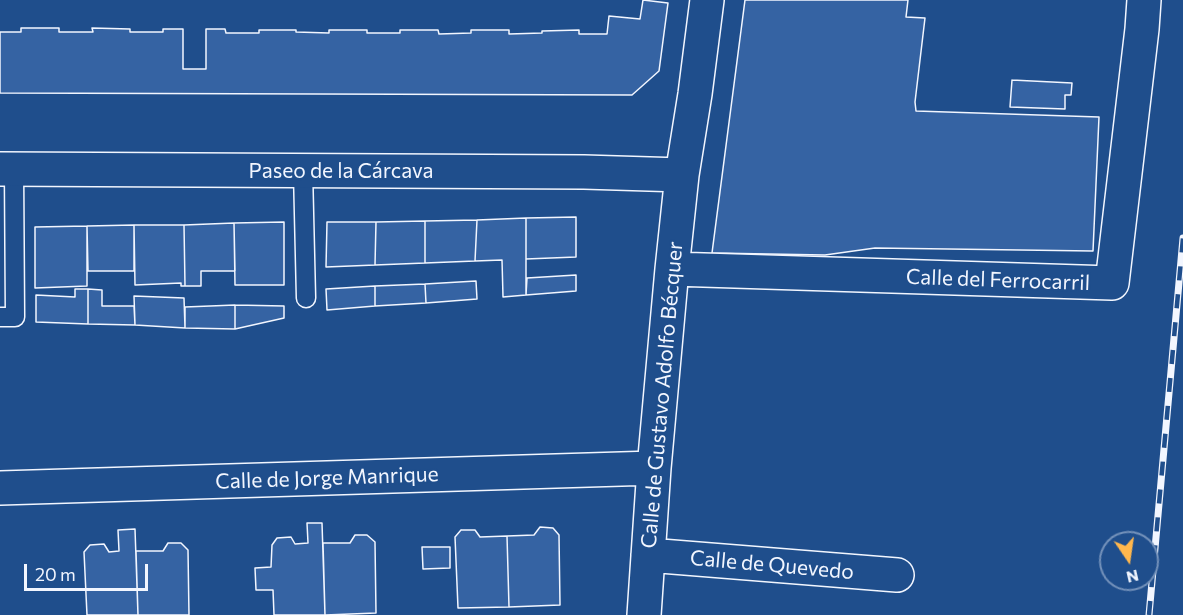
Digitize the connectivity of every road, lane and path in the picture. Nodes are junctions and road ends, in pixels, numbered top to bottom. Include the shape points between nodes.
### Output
1 (707, 0) edge
2 (1144, 0) edge
3 (7, 169) edge
4 (303, 171) junction
5 (682, 175) junction
6 (672, 269) junction
7 (306, 298) dead end
8 (0, 317) edge
9 (654, 468) junction
10 (0, 488) edge
11 (648, 555) junction
12 (897, 575) dead end
13 (644, 615) edge

1 - 5 street, Calle de Gustavo Adolfo Bécquer
2 - 6 street, Calle del Ferrocarril via 1112,283
3 - 4 street, Paseo de la Cárcava
3 - 8 lane via 15,317
4 - 5 street, Paseo de la Cárcava
4 - 7 lane
5 - 6 street, Calle de Gustavo Adolfo Bécquer
6 - 9 street, Calle de Gustavo Adolfo Bécquer
9 - 10 street, Calle de Jorge Manrique
9 - 11 street, Calle de Gustavo Adolfo Bécquer
11 - 12 street, Calle de Quevedo
11 - 13 street, Calle de Gustavo Adolfo Bécquer

